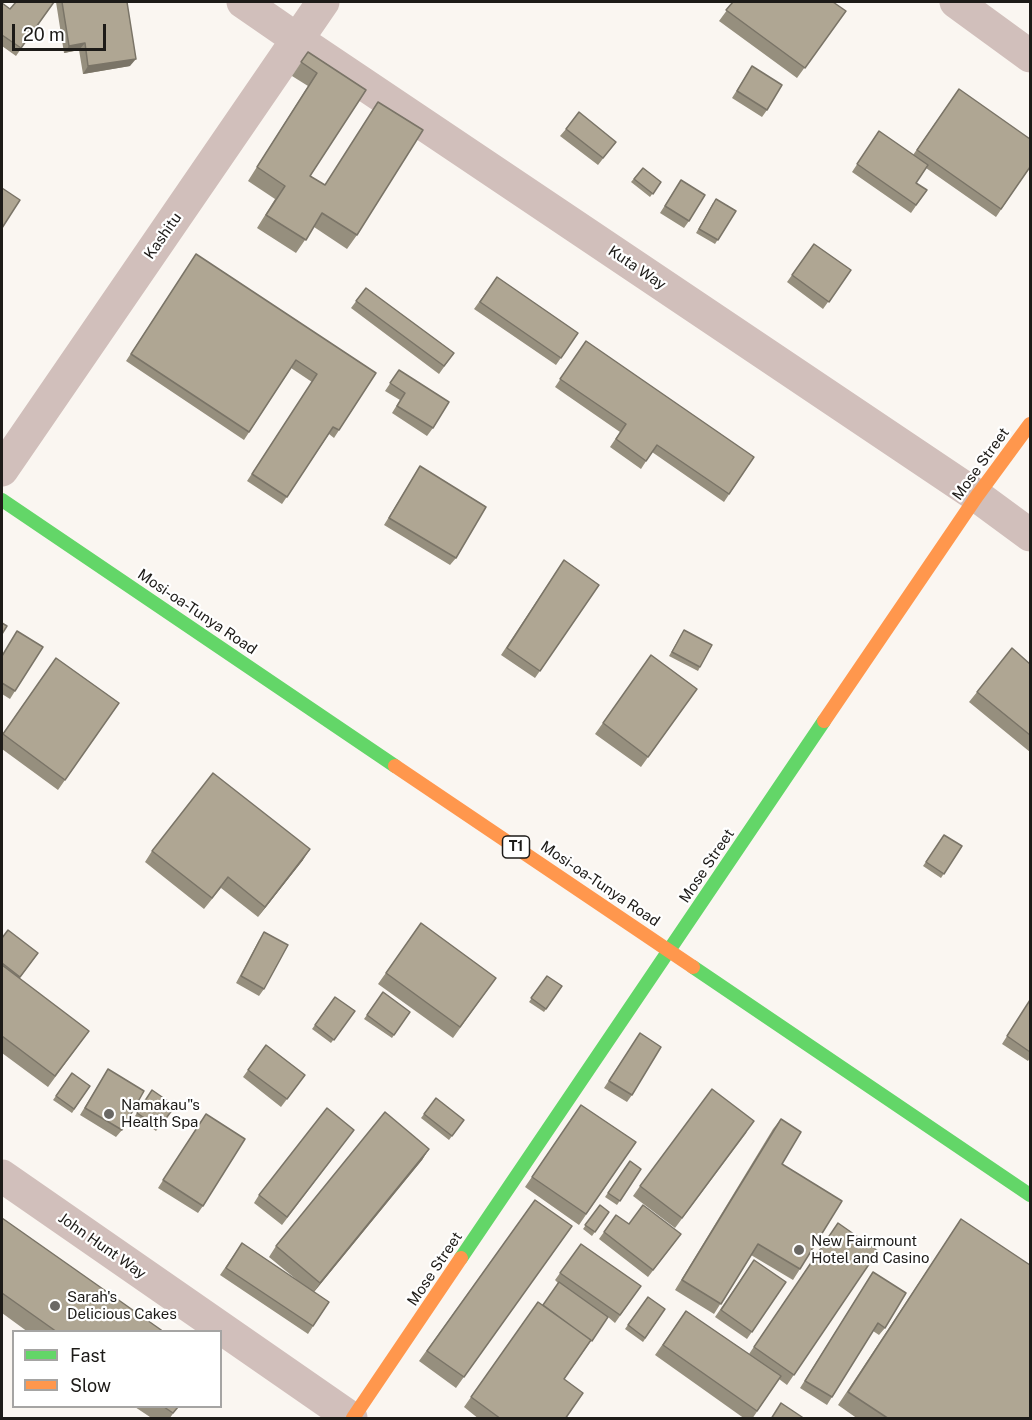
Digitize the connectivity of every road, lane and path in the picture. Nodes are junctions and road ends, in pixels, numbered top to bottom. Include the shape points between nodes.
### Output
1 (243, 2) edge
2 (323, 2) edge
3 (957, 2) edge
4 (298, 40) junction
5 (1030, 57) edge
6 (1030, 424) edge
7 (2, 470) edge
8 (977, 496) junction
9 (2, 500) edge
10 (1030, 535) edge
11 (670, 951) junction
12 (2, 1176) edge
13 (1030, 1195) edge
14 (352, 1419) edge

1 - 4 street, Kuta Way
2 - 4 street, Kashitu
3 - 5 street
4 - 7 street, Kashitu
4 - 8 street, Kuta Way
6 - 8 main road, Mose Street
8 - 10 street, Kuta Way
8 - 11 main road, Mose Street
9 - 11 main road, Mosi-oa-Tunya Road / T1
11 - 13 main road, Mosi-oa-Tunya Road / T1
11 - 14 main road, Mose Street
12 - 14 street, John Hunt Way

